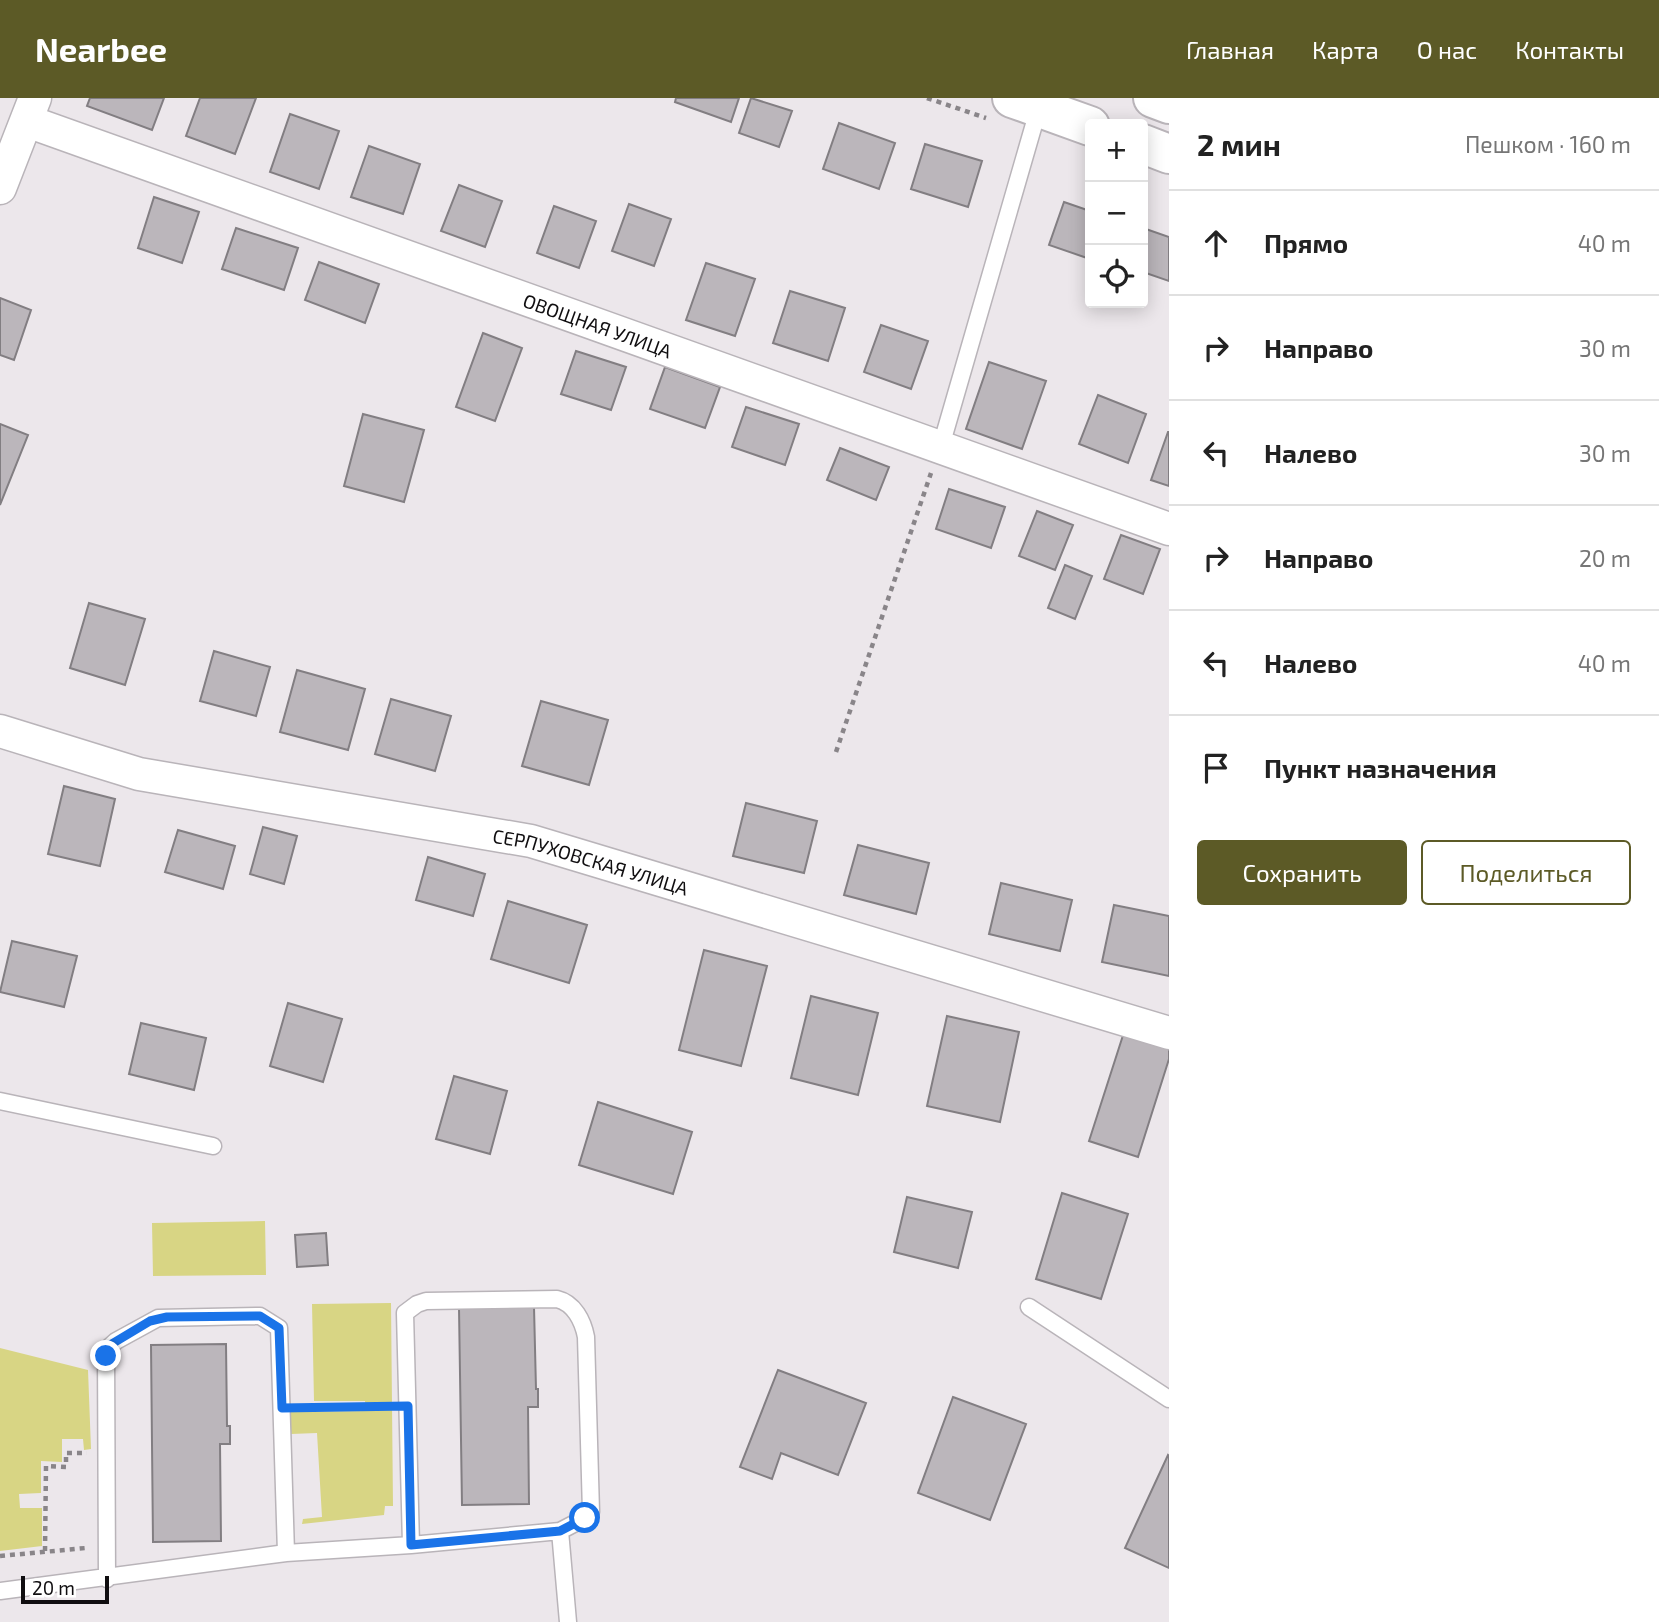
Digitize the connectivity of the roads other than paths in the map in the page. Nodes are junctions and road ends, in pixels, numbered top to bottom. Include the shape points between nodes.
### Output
1 (1153, 98) edge
2 (1026, 103) edge
3 (1169, 104) edge
4 (31, 109) edge
5 (1085, 124) edge
6 (1148, 146) edge
7 (1169, 154) edge
8 (0, 185) edge
9 (941, 446) junction
10 (1169, 529) edge
11 (0, 731) edge
12 (1169, 1032) edge
13 (0, 1101) edge
14 (213, 1146) dead end
15 (1028, 1307) dead end
16 (1169, 1398) edge
17 (560, 1531) junction
18 (411, 1545) junction
19 (286, 1553) junction
20 (107, 1579) junction
21 (0, 1591) edge
22 (568, 1622) edge

1 - 3 main road
2 - 5 main road
2 - 9 lane
4 - 8 street
4 - 9 street, ОВОЩНАЯ УЛИЦА
6 - 7 main road
9 - 10 street, ОВОЩНАЯ УЛИЦА
11 - 12 street, СЕРПУХОВСКАЯ УЛИЦА via 139,774 531,841
13 - 14 lane
15 - 16 lane
17 - 18 lane
17 - 18 lane via 591,1512 586,1337 580,1318 565,1301 557,1299 440,1300 416,1304 405,1313
17 - 22 lane
18 - 19 lane
19 - 20 lane
19 - 20 lane via 279,1328 260,1316 158,1318 106,1350
20 - 21 lane

